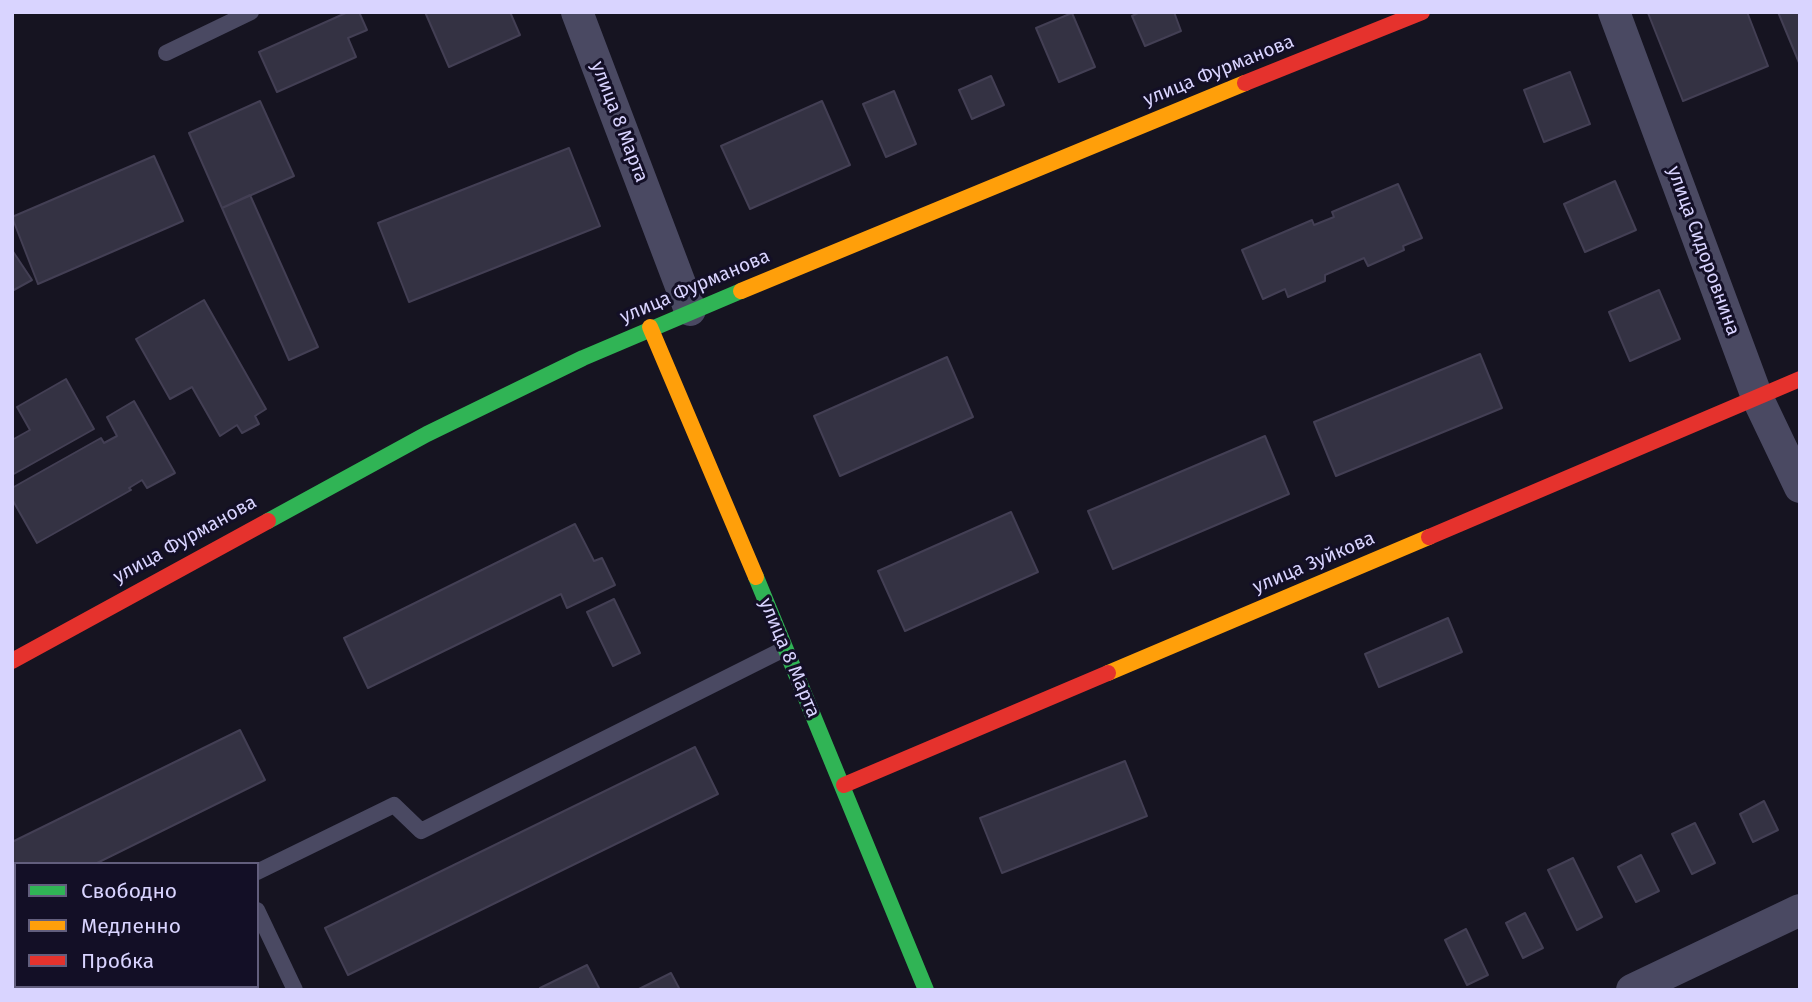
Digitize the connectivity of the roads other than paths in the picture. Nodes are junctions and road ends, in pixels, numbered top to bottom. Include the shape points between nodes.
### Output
1 (250, 12) edge
2 (577, 12) edge
3 (1422, 12) edge
4 (1614, 12) edge
5 (166, 53) dead end
6 (690, 310) junction
7 (650, 327) junction
8 (1800, 379) edge
9 (1757, 397) junction
10 (1800, 487) edge
11 (784, 649) junction
12 (12, 661) edge
13 (844, 785) junction
14 (259, 871) edge
15 (1800, 910) edge
16 (259, 914) edge
17 (295, 990) edge
18 (926, 990) edge
19 (1632, 990) edge

1 - 5 lane
2 - 6 street, улица 8 Марта
3 - 6 street, улица Фурманова
4 - 9 street, улица Сидоровнина
6 - 7 street, улица Фурманова
7 - 11 street, улица 8 Марта
7 - 12 street, улица Фурманова via 427,434
8 - 9 street, улица Зуйкова
9 - 10 street, улица Сидоровнина
9 - 13 street, улица Зуйкова
11 - 13 street, улица 8 Марта
11 - 14 lane via 421,831 394,805
13 - 18 street, улица 8 Марта
15 - 19 street
16 - 17 lane

